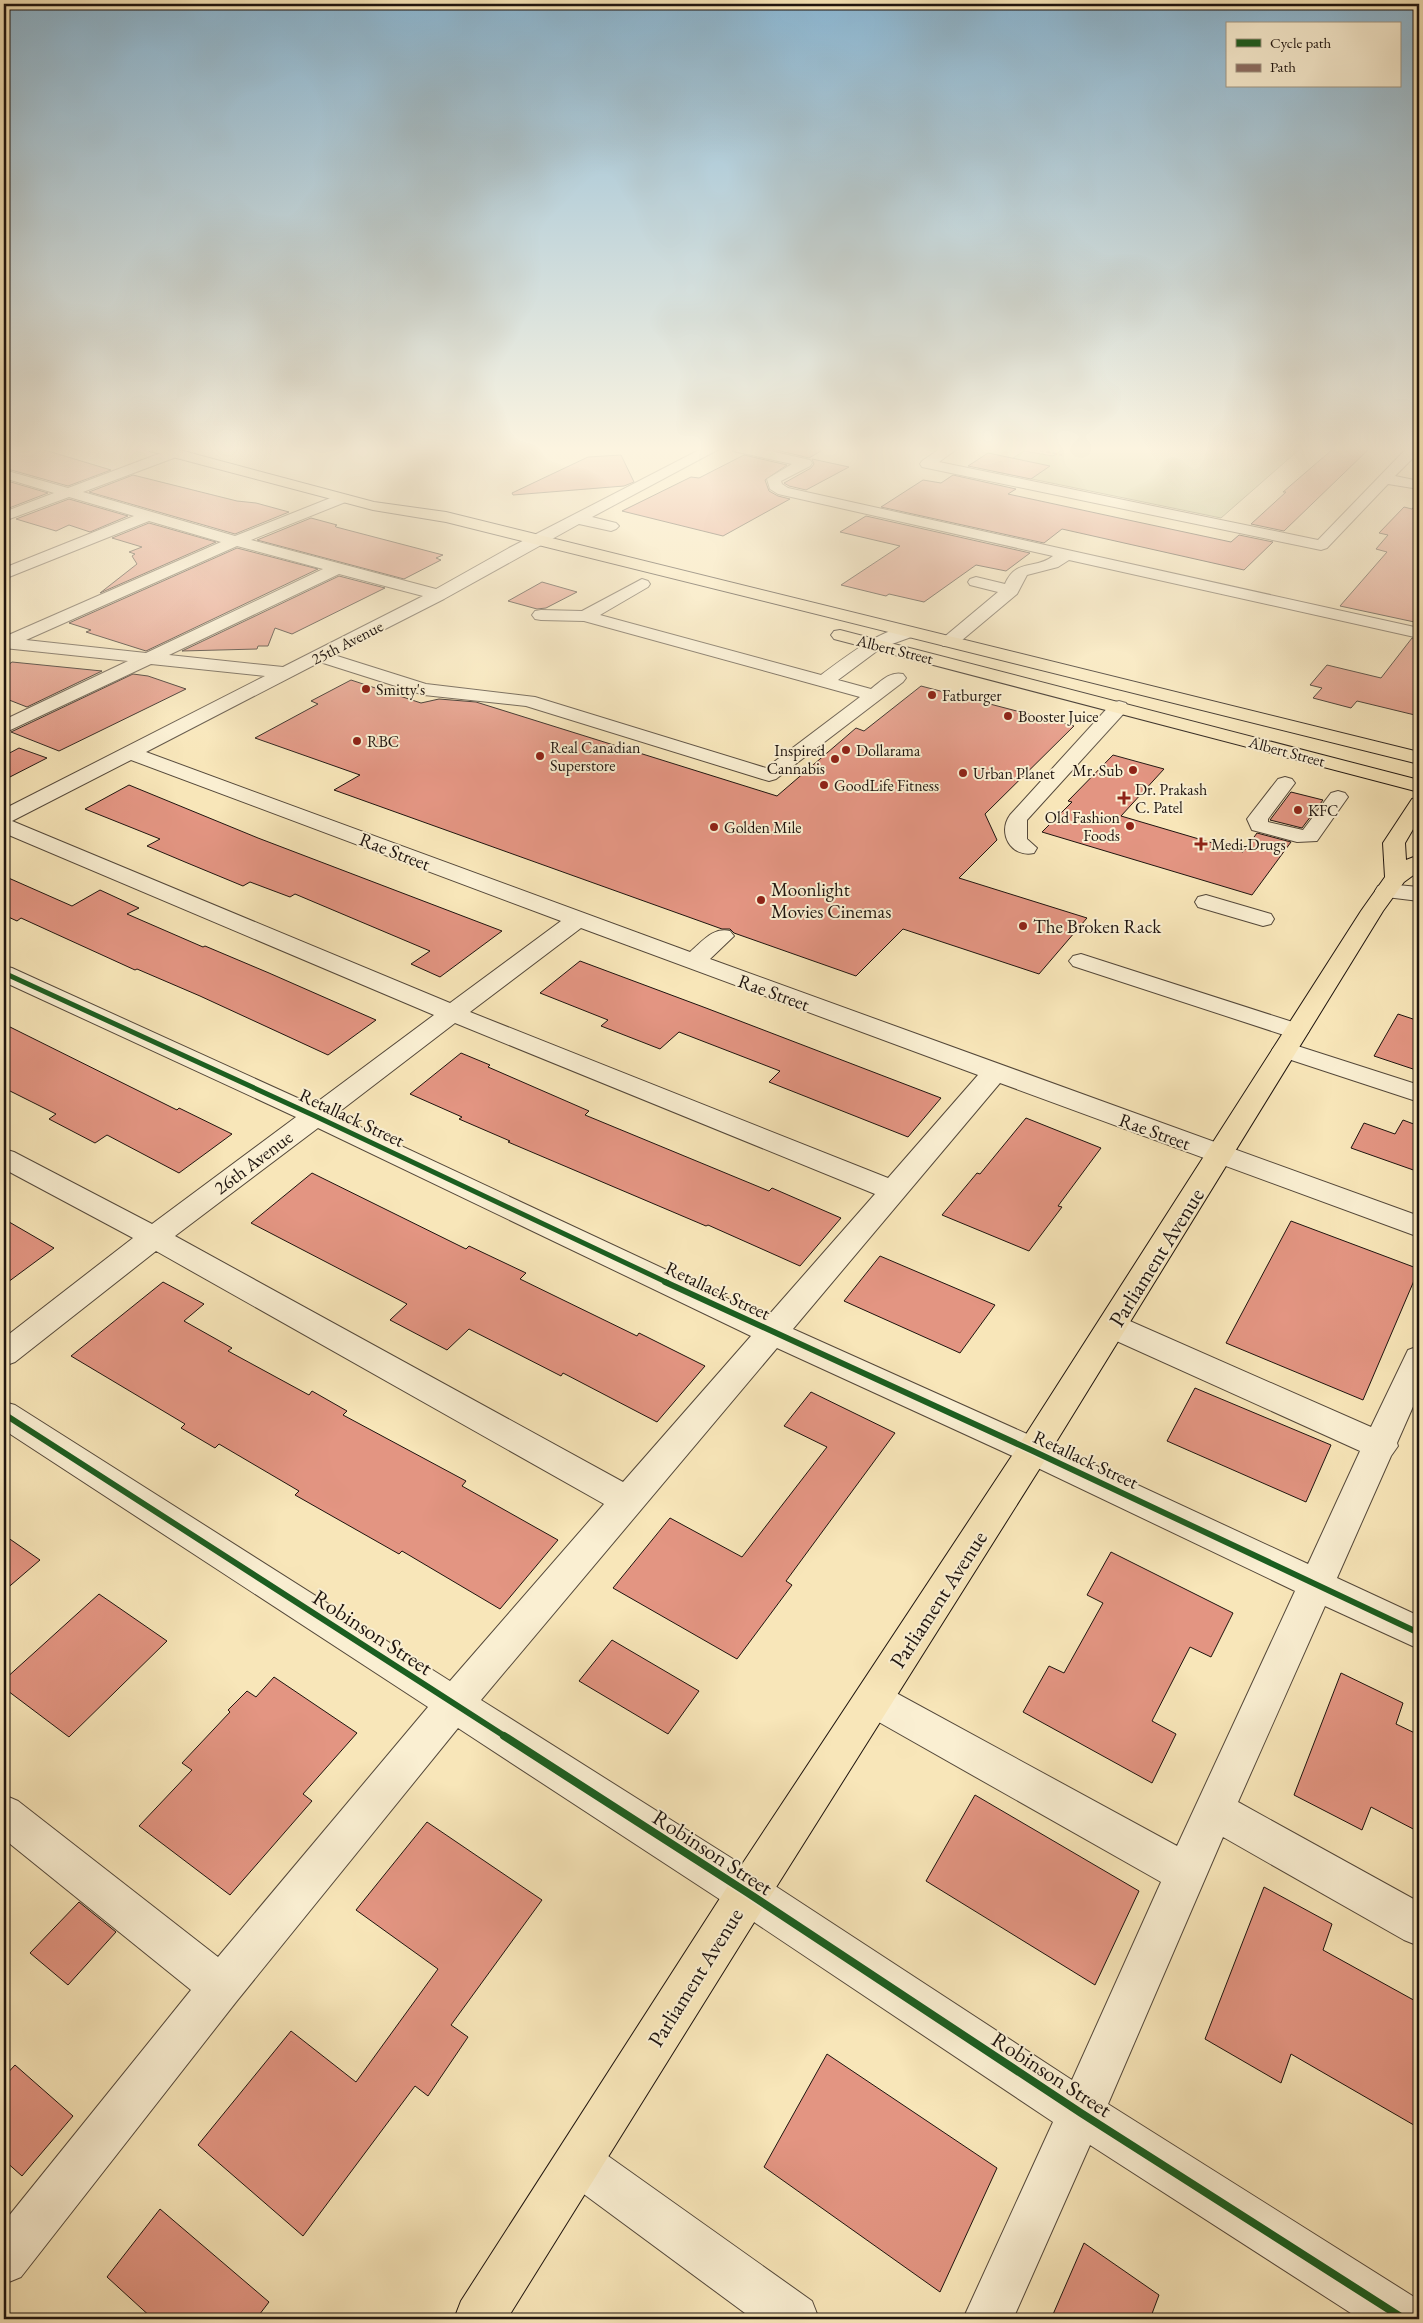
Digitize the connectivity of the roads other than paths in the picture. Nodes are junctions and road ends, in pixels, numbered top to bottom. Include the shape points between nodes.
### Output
1 (48, 556) edge
2 (201, 556) edge
3 (293, 556) edge
4 (506, 556) edge
5 (572, 556) edge
6 (1062, 556) edge
7 (1076, 556) edge
8 (336, 568) junction
9 (4, 574) edge
10 (624, 579) dead end
11 (976, 582) dead end
12 (642, 584) junction
13 (660, 588) dead end
14 (1011, 590) junction
15 (438, 595) junction
16 (541, 615) dead end
17 (585, 616) junction
18 (828, 632) dead end
19 (908, 632) junction
20 (1419, 634) edge
21 (949, 642) junction
22 (4, 643) edge
23 (875, 644) junction
24 (319, 656) junction
25 (148, 658) junction
26 (287, 673) junction
27 (897, 678) dead end
28 (823, 682) junction
29 (874, 696) junction
30 (1119, 707) junction
31 (4, 728) edge
32 (131, 753) junction
33 (1419, 758) edge
34 (1285, 784) dead end
35 (1419, 786) edge
36 (1338, 797) dead end
37 (1419, 803) edge
38 (4, 817) edge
39 (4, 825) edge
40 (1026, 848) dead end
41 (1419, 861) edge
42 (1391, 884) junction
43 (1419, 894) edge
44 (1206, 902) dead end
45 (578, 919) junction
46 (1262, 919) dead end
47 (722, 936) dead end
48 (1081, 960) dead end
49 (693, 962) junction
50 (4, 973) edge
51 (452, 1013) junction
52 (1290, 1041) junction
53 (995, 1072) junction
54 (1419, 1094) edge
55 (315, 1116) junction
56 (1220, 1155) junction
57 (4, 1158) edge
58 (894, 1191) junction
59 (1419, 1227) edge
60 (154, 1237) junction
61 (1112, 1326) junction
62 (773, 1333) junction
63 (4, 1354) edge
64 (1419, 1358) edge
65 (1410, 1402) edge
66 (4, 1414) edge
67 (1382, 1446) junction
68 (1034, 1451) junction
69 (628, 1501) junction
70 (1318, 1585) junction
71 (1419, 1633) edge
72 (874, 1700) junction
73 (454, 1704) junction
74 (1216, 1811) junction
75 (4, 1814) edge
76 (1186, 1873) junction
77 (748, 1893) junction
78 (1419, 1925) edge
79 (221, 1987) junction
80 (1082, 2113) junction
81 (578, 2162) junction
82 (4, 2260) edge
83 (479, 2319) edge
84 (794, 2319) edge
85 (988, 2319) edge
86 (1404, 2319) edge

1 - 9 street
2 - 22 street
3 - 8 street
4 - 15 street, 25th Avenue
5 - 19 main road, Albert Street
6 - 14 street via 1052,564 1027,568 1014,578
7 - 20 street
8 - 15 street
8 - 25 street
10 - 12 main road
11 - 14 street
12 - 13 main road
12 - 17 street
14 - 21 street
15 - 24 street, 25th Avenue
16 - 17 street
17 - 28 street
18 - 23 main road, Albert Street
19 - 21 main road, Albert Street
19 - 23 street
21 - 33 main road, Albert Street
22 - 25 street
23 - 28 street
23 - 30 main road, Albert Street
24 - 26 street, 25th Avenue
24 - 29 street via 424,689 528,701 769,775
25 - 26 street
25 - 31 street
26 - 32 street, 25th Avenue
27 - 29 street
28 - 29 street
30 - 35 main road, Albert Street
30 - 40 street via 1017,819 1016,841
32 - 38 street, 25th Avenue
32 - 45 street, Rae Street
34 - 36 street via 1258,819 1259,826 1309,836
37 - 42 main road via 1394,843
39 - 51 street
41 - 42 main road, Parliament Avenue
42 - 43 street
42 - 52 main road, Parliament Avenue
44 - 46 street
45 - 49 street, Rae Street
45 - 51 street, 26th Avenue
47 - 49 street
48 - 52 street
49 - 53 street, Rae Street
50 - 55 street, Retallack Street
51 - 55 street, 26th Avenue
51 - 58 street
52 - 54 street
52 - 56 main road, Parliament Avenue
53 - 56 street, Rae Street
53 - 58 street
55 - 60 street, 26th Avenue
55 - 62 street, Retallack Street
56 - 59 street, Rae Street
56 - 61 main road, Parliament Avenue
57 - 60 street
58 - 62 street
60 - 63 street, 26th Avenue
60 - 69 street
61 - 67 street
61 - 68 main road, Parliament Avenue
62 - 68 street, Retallack Street
62 - 69 street
64 - 65 street
65 - 67 street
66 - 73 street, Robinson Street
67 - 70 street
68 - 70 street, Retallack Street
68 - 72 main road, Parliament Avenue
69 - 73 street
70 - 71 street, Retallack Street
70 - 74 street
72 - 76 street
72 - 77 main road, Parliament Avenue
73 - 77 street, Robinson Street
73 - 79 street
74 - 76 street
74 - 78 street
75 - 79 street
76 - 80 street
77 - 80 street, Robinson Street
77 - 81 main road, Parliament Avenue
79 - 82 street
80 - 85 street
80 - 86 street, Robinson Street
81 - 83 main road, Parliament Avenue
81 - 84 street

